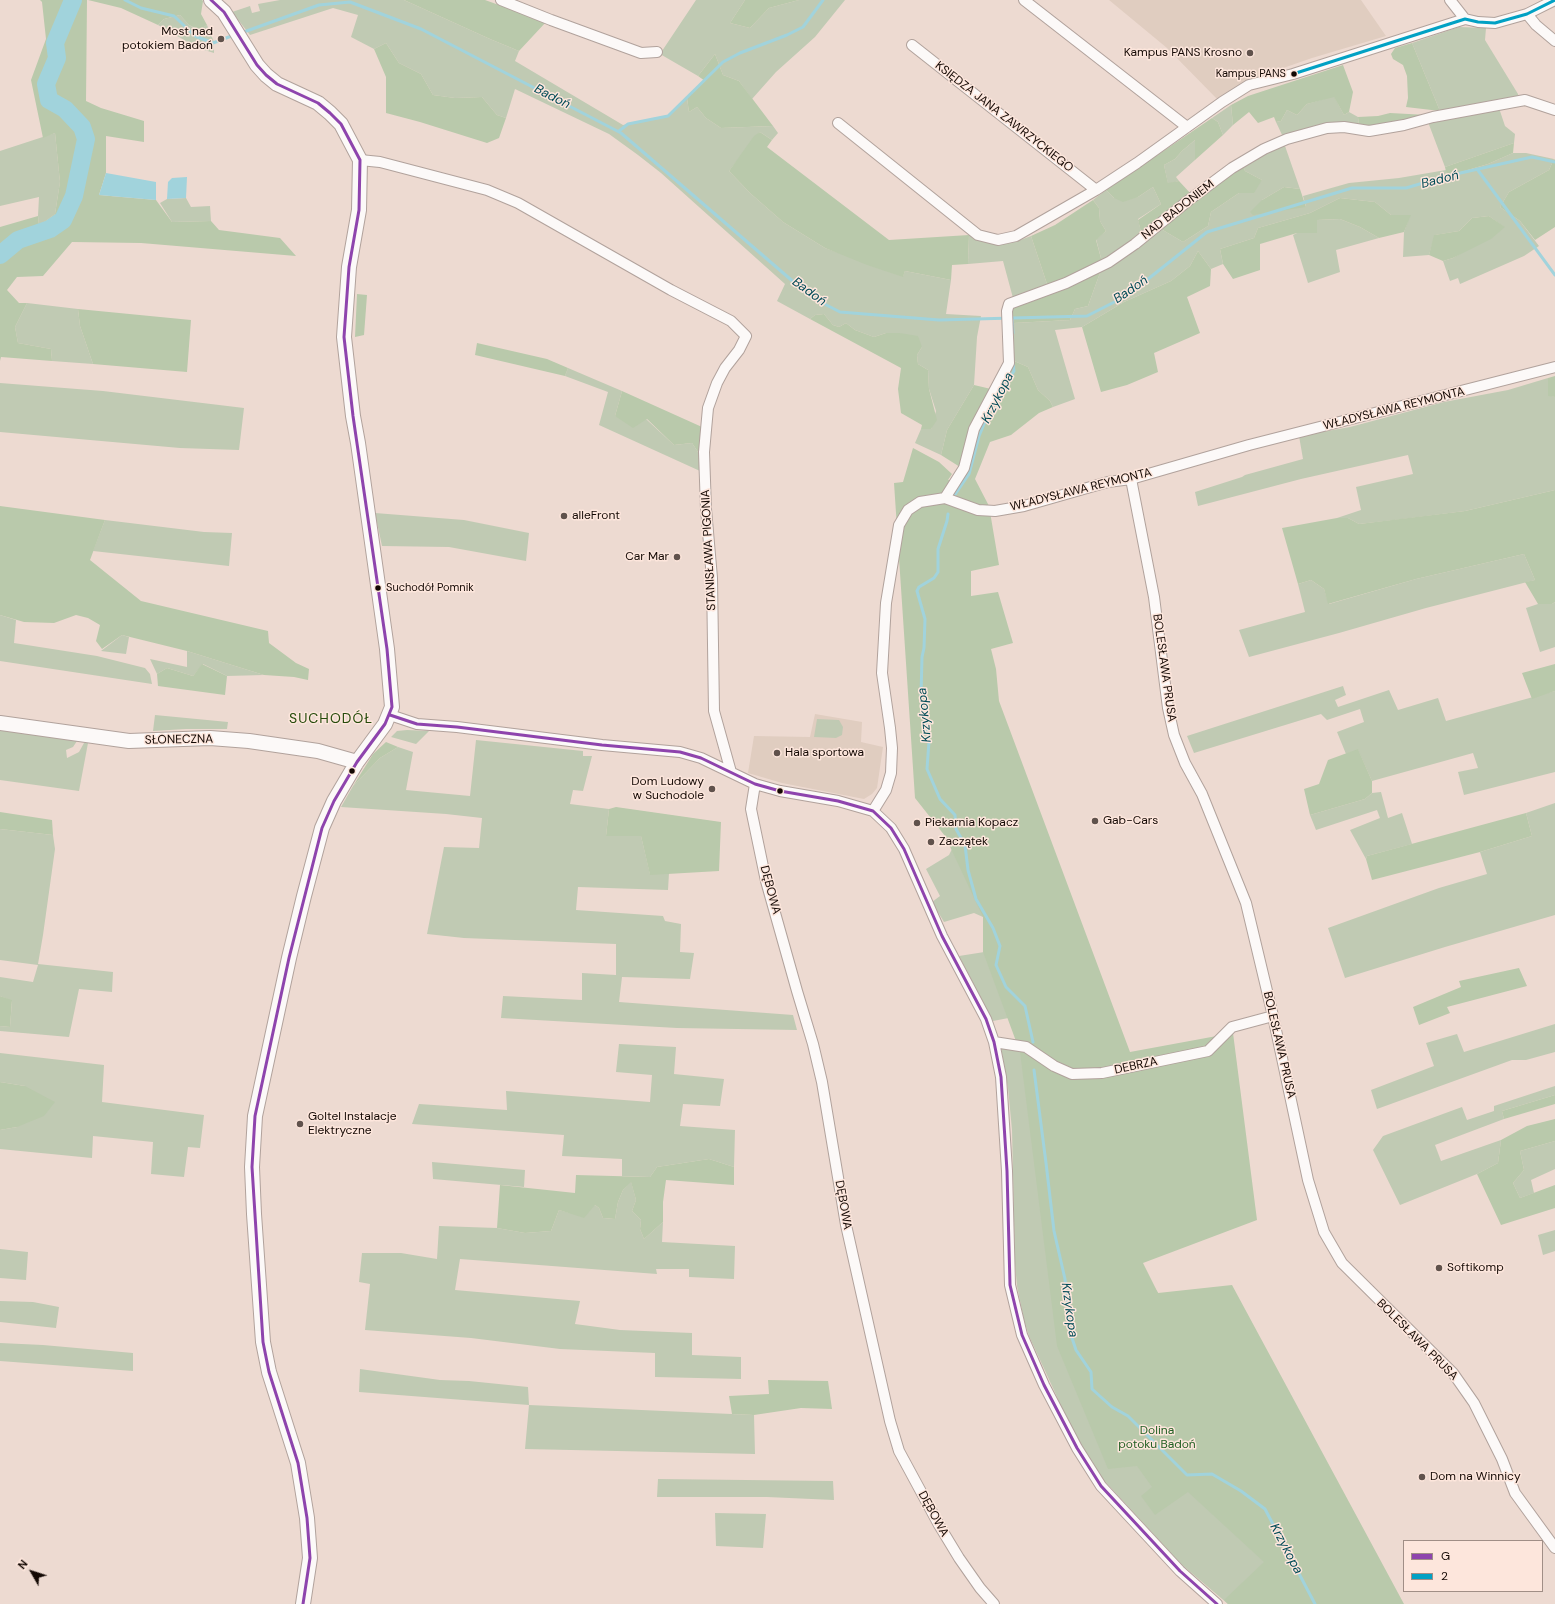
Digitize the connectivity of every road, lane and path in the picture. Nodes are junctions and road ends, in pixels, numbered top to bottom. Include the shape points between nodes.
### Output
1 (211, 0) edge
2 (502, 0) edge
3 (1024, 0) edge
4 (1450, 0) edge
5 (1555, 0) edge
6 (1527, 14) junction
7 (1465, 19) junction
8 (1555, 41) edge
9 (912, 45) dead end
10 (657, 52) dead end
11 (1555, 110) edge
12 (838, 123) dead end
13 (1187, 127) junction
14 (360, 160) junction
15 (1096, 190) junction
16 (1555, 367) edge
17 (1132, 478) junction
18 (945, 498) junction
19 (390, 715) junction
20 (0, 723) edge
21 (357, 762) junction
22 (732, 772) junction
23 (755, 784) junction
24 (873, 811) junction
25 (1273, 1016) junction
26 (994, 1042) junction
27 (1555, 1548) edge
28 (303, 1604) edge
29 (994, 1604) edge
30 (1217, 1604) edge

1 - 14 street via 224,12 266,75 278,84 318,103 341,124
2 - 10 street via 641,53
3 - 13 street
4 - 7 street
5 - 6 street
6 - 7 street via 1495,23
6 - 8 street
7 - 13 street via 1293,74 1249,85
9 - 15 street, KSIĘDZA JANA ZAWRZYCKIEGO
11 - 18 street, NAD BADONIEM via 1525,100 1369,131 1344,127 1327,128 1287,139 1232,168 1109,262 1066,283 1009,304 1009,363 974,429 964,468
12 - 15 street via 978,235 998,240 1016,236
13 - 15 street
14 - 19 street via 359,210 349,268 344,337 387,649 392,707
14 - 22 street, STANISŁAWA PIGONIA via 380,162 487,190 518,203 670,290 731,321 746,336 740,350 725,368 710,402 704,452 712,578 714,711
16 - 17 street, WŁADYSŁAWA REYMONTA via 1249,445
17 - 18 street, WŁADYSŁAWA REYMONTA via 995,511 978,510
17 - 25 street, BOLESŁAWA PRUSA via 1154,597 1168,708 1174,735 1185,763 1202,794 1246,903
18 - 24 street, WŁADYSŁAWA REYMONTA via 920,502 908,510 899,525 886,603 882,673 892,748 891,774 886,790
19 - 21 street
19 - 22 street via 417,724 680,752
20 - 21 street, SŁONECZNA via 130,741 210,738 286,745
21 - 28 street via 334,801 319,839 287,967 255,1116 252,1167 263,1342 269,1372 298,1463 307,1518 310,1558
22 - 23 street
23 - 24 street via 780,791 838,800
23 - 29 street, DĘBOWA via 752,817 766,881 822,1082 846,1225 899,1451 942,1530 980,1588
24 - 26 street via 891,828 904,849 942,936 986,1019
25 - 26 street, DEBRZA via 1232,1026 1208,1051 1102,1073 1072,1074 1054,1066 1026,1047
25 - 27 street, BOLESŁAWA PRUSA via 1308,1180 1324,1232 1342,1263 1454,1373 1474,1403 1502,1459 1515,1493
26 - 30 street via 1002,1092 1010,1285 1022,1335 1044,1385 1077,1448 1101,1486 1180,1571

